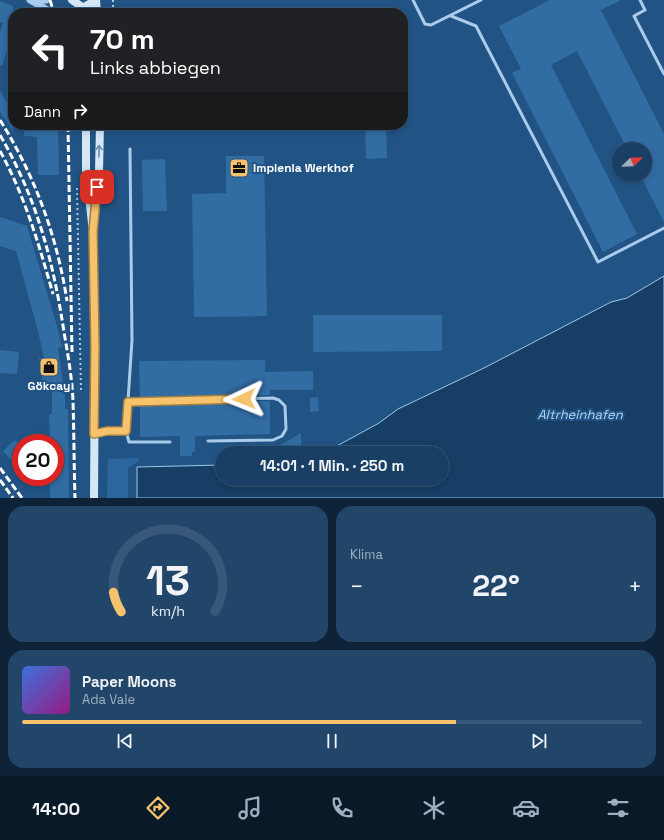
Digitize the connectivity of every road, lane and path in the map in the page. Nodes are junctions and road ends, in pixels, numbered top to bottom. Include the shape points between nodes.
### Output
1 (46, 0) edge
2 (72, 0) edge
3 (96, 0) edge
4 (413, 0) edge
5 (481, 0) edge
6 (640, 0) edge
7 (32, 1) edge
8 (84, 7) edge
9 (45, 8) edge
10 (451, 16) junction
11 (664, 74) edge
12 (86, 130) edge
13 (100, 130) edge
14 (130, 149) dead end
15 (77, 188) dead end
16 (664, 228) edge
17 (93, 232) junction
18 (81, 391) dead end
19 (128, 402) junction
20 (126, 431) junction
21 (94, 434) junction
22 (208, 441) dead end
23 (170, 442) dead end
24 (94, 498) edge

1 - 7 street
2 - 8 main road
3 - 8 main road
4 - 10 lane via 425,24 431,25
5 - 10 lane
6 - 11 lane via 645,10 634,16
7 - 9 street
10 - 16 lane via 476,26 598,262
12 - 17 main road via 86,169
17 -> 13 main road
14 - 19 lane via 132,340
15 - 18 path
17 - 21 main road
19 - 20 lane
19 - 22 lane via 273,398 286,406 286,429 282,436 273,440
20 - 21 lane
20 - 23 lane via 129,442
21 - 24 main road

